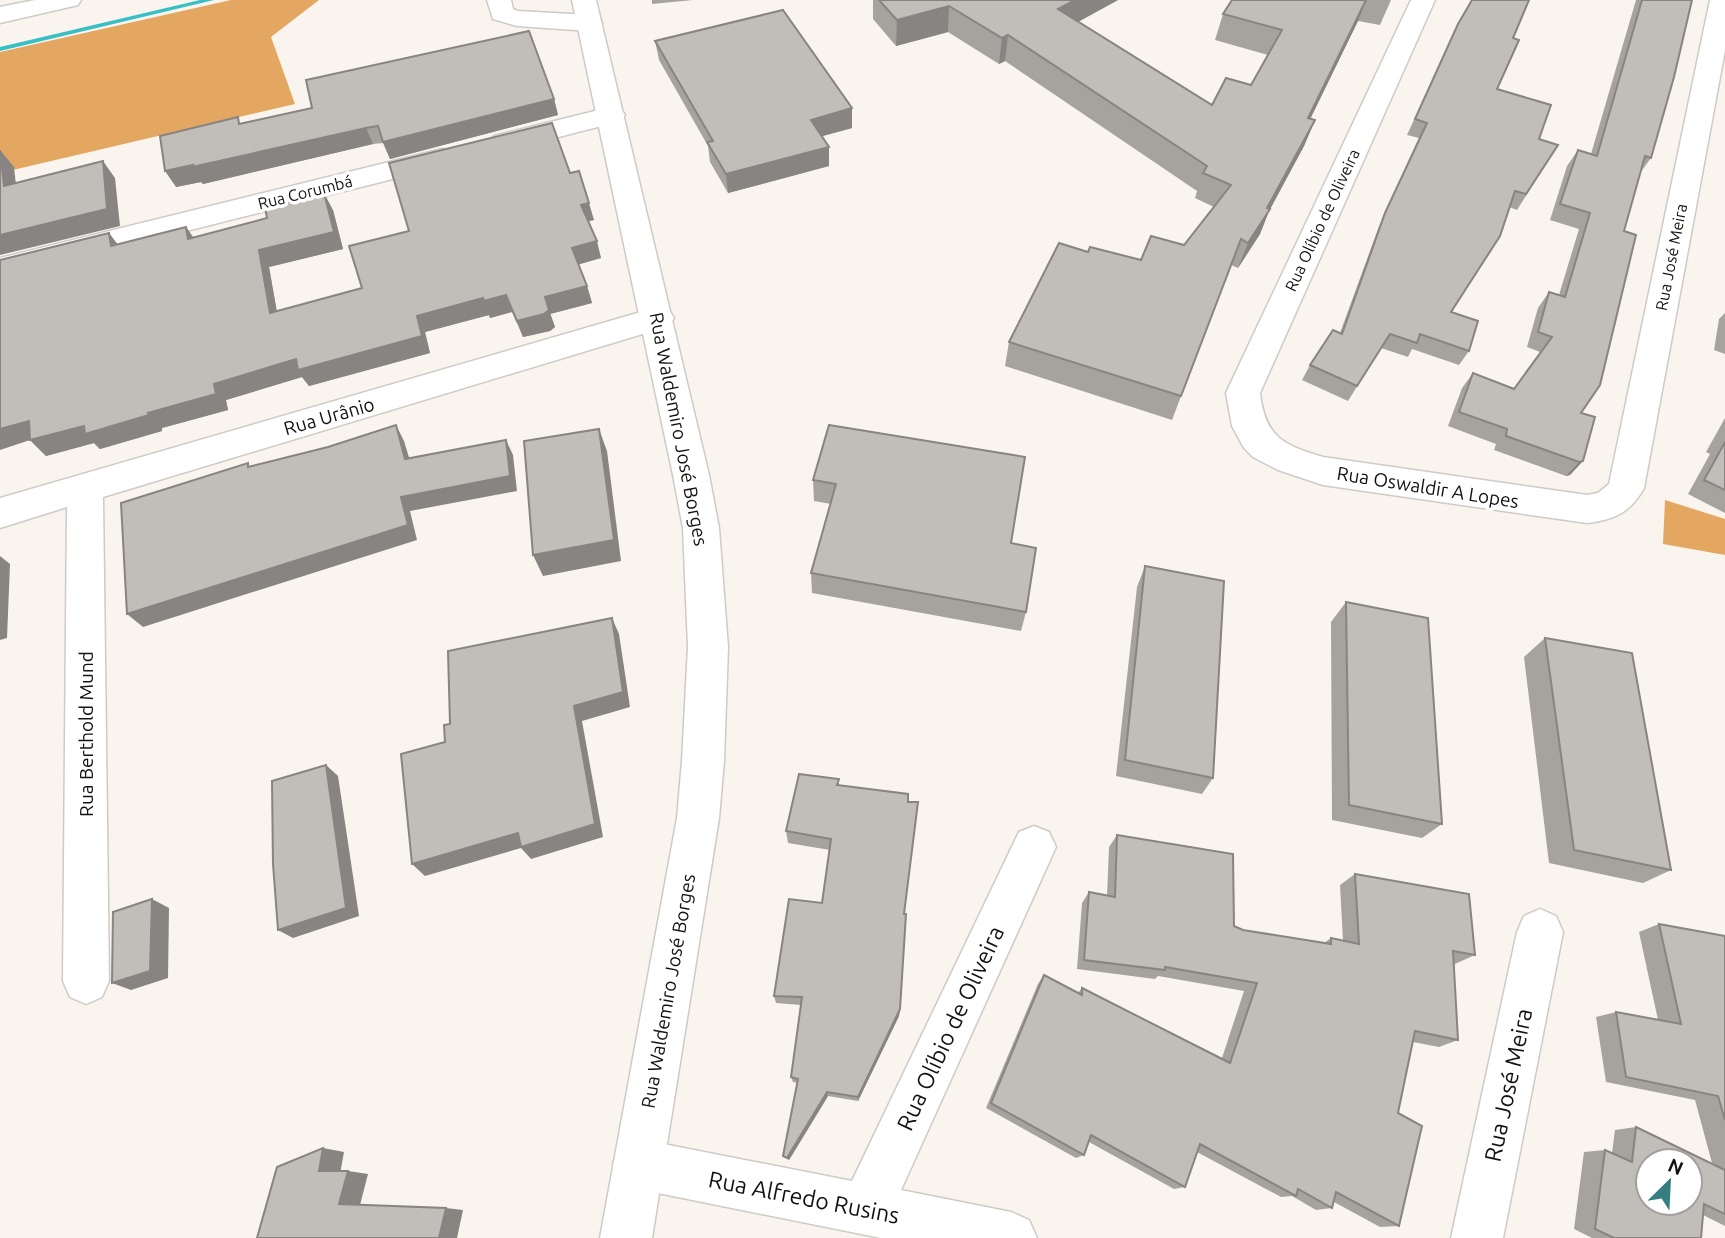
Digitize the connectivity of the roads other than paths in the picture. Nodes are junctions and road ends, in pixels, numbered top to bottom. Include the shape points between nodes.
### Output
1 (69, 0) edge
2 (499, 0) edge
3 (1423, 0) edge
4 (1721, 0) edge
5 (26, 4) edge
6 (587, 11) edge
7 (0, 15) edge
8 (611, 116) junction
9 (0, 268) edge
10 (657, 318) junction
11 (1256, 441) joint
12 (85, 488) junction
13 (1607, 507) joint
14 (0, 513) edge
15 (1034, 848) dead end
16 (1540, 932) dead end
17 (86, 981) dead end
18 (638, 1164) junction
19 (866, 1209) junction
20 (626, 1238) edge
21 (1011, 1238) edge
22 (1477, 1238) edge

1 - 5 street
2 - 6 street via 502,14 517,18
3 - 11 street, Rua Olíbio de Oliveira via 1243,393 1244,418
4 - 13 street, Rua José Meira via 1626,488
5 - 7 street
6 - 8 street, Rua Waldemiro José Borges
8 - 9 street, Rua Corumbá
8 - 10 street, Rua Waldemiro José Borges
10 - 12 street, Rua Urânio
10 - 18 street, Rua Waldemiro José Borges via 701,528 708,647 698,818
11 - 13 street, Rua Oswaldir A Lopes via 1286,460 1323,471 1561,508
12 - 14 street, Rua Urânio
12 - 17 street, Rua Berthold Mund
15 - 19 street, Rua Olíbio de Oliveira
16 - 22 street, Rua José Meira
18 - 19 street, Rua Alfredo Rusins
18 - 20 street, Rua Waldemiro José Borges
19 - 21 street, Rua Alfredo Rusins

